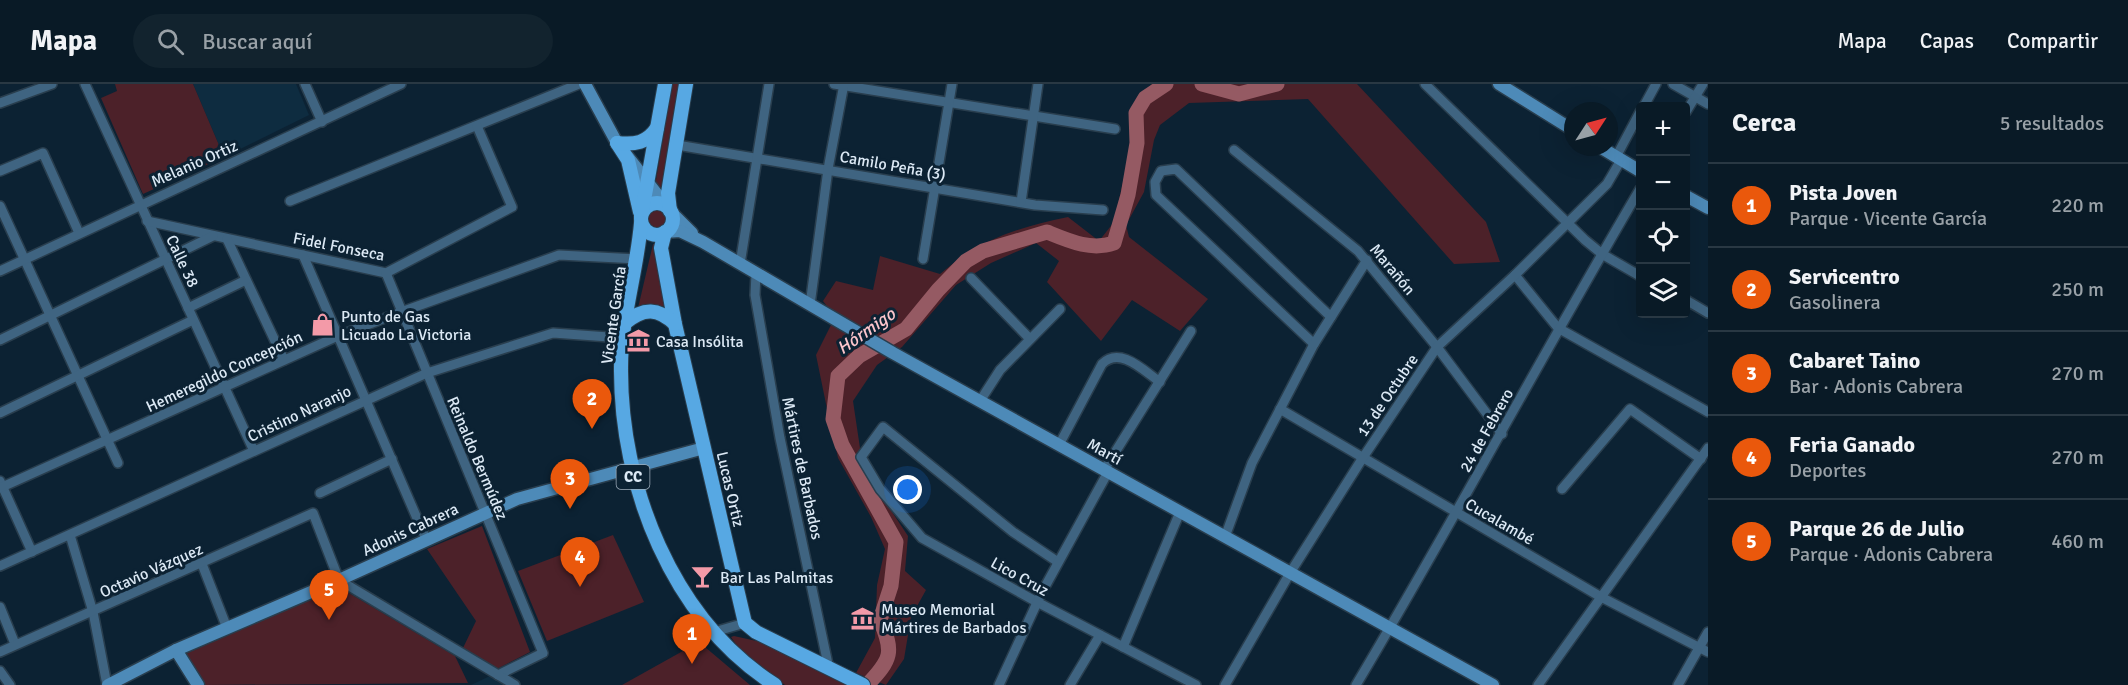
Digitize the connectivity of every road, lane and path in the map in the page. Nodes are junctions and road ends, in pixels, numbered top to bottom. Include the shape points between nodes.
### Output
1 (52, 84) edge
2 (85, 84) edge
3 (305, 84) edge
4 (401, 84) edge
5 (579, 84) edge
6 (585, 84) edge
7 (665, 84) edge
8 (686, 84) edge
9 (768, 84) edge
10 (840, 84) edge
11 (952, 84) edge
12 (1038, 84) edge
13 (1425, 84) edge
14 (1499, 84) edge
15 (1656, 84) edge
16 (1673, 84) edge
17 (1703, 84) edge
18 (1695, 97) junction
19 (950, 102) junction
20 (1646, 102) edge
21 (0, 104) edge
22 (1708, 104) edge
23 (1690, 105) edge
24 (1033, 116) junction
25 (322, 122) junction
26 (1636, 122) edge
27 (1564, 124) edge
28 (477, 126) junction
29 (658, 127) junction
30 (1115, 129) dead end
31 (617, 143) junction
32 (677, 145) junction
33 (1234, 150) dead end
34 (1615, 156) edge
35 (755, 157) junction
36 (1618, 158) junction
37 (1636, 168) edge
38 (828, 169) junction
39 (0, 171) edge
40 (648, 184) junction
41 (935, 187) junction
42 (1636, 197) edge
43 (1690, 198) edge
44 (290, 201) dead end
45 (1021, 202) junction
46 (140, 204) junction
47 (0, 206) edge
48 (1708, 208) edge
49 (1103, 210) dead end
50 (670, 211) junction
51 (641, 220) junction
52 (147, 221) junction
53 (1569, 223) junction
54 (665, 232) junction
55 (79, 233) junction
56 (213, 236) junction
57 (227, 239) junction
58 (703, 242) junction
59 (1602, 254) junction
60 (303, 255) junction
61 (24, 259) junction
62 (638, 259) junction
63 (923, 259) dead end
64 (166, 260) junction
65 (1367, 260) junction
66 (740, 264) junction
67 (0, 271) edge
68 (386, 273) junction
69 (756, 273) junction
70 (1636, 273) edge
71 (1515, 275) junction
72 (971, 278) dead end
73 (246, 280) junction
74 (1690, 302) edge
75 (810, 305) junction
76 (188, 308) junction
77 (1060, 309) dead end
78 (402, 312) junction
79 (1708, 313) edge
80 (51, 316) junction
81 (1331, 317) junction
82 (193, 320) junction
83 (626, 323) junction
84 (675, 324) junction
85 (1558, 328) junction
86 (1191, 331) dead end
87 (338, 336) junction
88 (623, 338) junction
89 (1030, 339) junction
90 (0, 340) edge
91 (1314, 344) junction
92 (1437, 347) junction
93 (284, 360) junction
94 (427, 373) junction
95 (78, 375) junction
96 (1160, 382) junction
97 (225, 388) junction
98 (365, 399) junction
99 (980, 401) junction
100 (1280, 409) junction
101 (1708, 412) edge
102 (0, 413) edge
103 (1502, 434) junction
104 (108, 441) junction
105 (1059, 445) junction
106 (705, 448) junction
107 (1708, 448) edge
108 (254, 451) junction
109 (392, 459) junction
110 (1362, 459) junction
111 (1701, 459) junction
112 (118, 463) dead end
113 (630, 466) junction
114 (1106, 471) junction
115 (1, 486) edge
116 (1562, 489) dead end
117 (320, 493) dead end
118 (1180, 512) junction
119 (485, 513) junction
120 (1457, 513) junction
121 (69, 535) junction
122 (1226, 537) junction
123 (426, 539) junction
124 (32, 552) junction
125 (1058, 562) junction
126 (202, 564) junction
127 (0, 566) edge
128 (1290, 573) junction
129 (339, 580) junction
130 (1601, 597) junction
131 (1037, 602) junction
132 (0, 607) edge
133 (93, 612) junction
134 (746, 622) junction
135 (227, 628) junction
136 (1390, 629) junction
137 (714, 632) junction
138 (1708, 632) edge
139 (1100, 635) junction
140 (15, 644) junction
141 (1123, 647) junction
142 (176, 650) junction
143 (1704, 650) edge
144 (0, 652) edge
145 (829, 669) junction
146 (0, 671) edge
147 (498, 675) junction
148 (10, 685) edge
149 (108, 685) edge
150 (198, 685) edge
151 (515, 685) edge
152 (776, 685) edge
153 (863, 685) edge
154 (999, 685) edge
155 (1070, 685) edge
156 (1196, 685) edge
157 (1225, 685) edge
158 (1356, 685) edge
159 (1493, 685) edge
160 (1538, 685) edge
161 (1678, 685) edge

1 - 21 street
2 - 46 street, Calle 38
3 - 25 street
4 - 25 street, Melanio Ortiz
5 - 28 street
6 - 31 main road, Martí
7 - 29 main road, CC
8 - 32 main road
9 - 35 street
10 - 19 street
10 - 38 street
11 - 19 street
12 - 24 street
13 - 53 street
14 - 27 main road
15 - 20 street
16 - 18 street
17 - 18 street
18 - 22 street
18 - 23 street
19 - 24 street
19 - 41 street
24 - 30 street
24 - 45 street
25 - 46 street, Melanio Ortiz
26 - 36 street, 13 de Octubre
28 - 44 street
28 - 68 street, Fidel Fonseca via 512,207
29 - 31 main road via 652,136 639,143
29 - 40 main road, CC
31 - 40 main road, Martí
31 - 51 main road via 631,171
32 - 35 street, Camilo Peña (3)
32 - 50 main road via 668,193
33 - 65 street, Marañón
34 - 36 main road
35 - 38 street, Camilo Peña (3)
35 - 66 street
36 - 37 main road
36 - 53 street, 13 de Octubre via 1607,184
38 - 41 street, Camilo Peña (3)
38 - 75 street
39 - 55 street via 43,153
40 - 50 main road, Martí
40 - 51 main road, CC
41 - 45 street, Camilo Peña (3)
41 - 63 street
42 - 59 street, 24 de Febrero
43 - 48 main road
45 - 49 street, Camilo Peña (3)
46 - 52 street, Calle 38
46 - 55 street, Melanio Ortiz
47 - 61 street
50 - 51 main road via 663,204 653,203 645,208
50 - 54 main road via 672,222
50 - 58 main road, Martí
51 - 54 main road via 650,233
51 - 62 main road, Vicente García / CC
52 - 56 street, Fidel Fonseca
52 - 64 street, Calle 38
53 - 59 street
53 - 71 street, 13 de Octubre
54 - 58 main road, Martí via 680,231
54 - 84 main road, Lucas Ortiz via 661,248
55 - 61 street, Melanio Ortiz
56 - 57 street, Fidel Fonseca
56 - 64 street
57 - 60 street, Fidel Fonseca
57 - 73 street
58 - 66 main road, Martí
59 - 70 street
59 - 85 street, 24 de Febrero
60 - 68 street, Fidel Fonseca
60 - 87 street
61 - 67 street, Melanio Ortiz
61 - 80 street
62 - 78 street, Hemeregildo Concepción via 559,255
62 - 83 main road, Vicente García / CC
64 - 76 street, Calle 38
64 - 80 street
65 - 81 street
65 - 92 street, Marañón
66 - 69 main road, Martí
68 - 78 street, Reinaldo Bermúdez
69 - 75 main road, Martí
69 - 145 street, Mártires de Barbados via 755,295 780,438
71 - 85 street
71 - 92 street, 13 de Octubre
72 - 89 street
73 - 76 street
73 - 93 street
74 - 79 street
75 - 99 main road, Martí
76 - 82 street, Calle 38
77 - 89 street
78 - 87 street, Hemeregildo Concepción
78 - 94 street, Reinaldo Bermúdez
80 - 90 street
80 - 95 street
81 - 91 street
81 - 91 street via 1176,169 1161,171 1155,182 1156,195
82 - 95 street
82 - 97 street, Calle 38
83 - 84 main road via 635,315 657,312
83 - 88 main road, Vicente García / CC
84 - 106 main road, Lucas Ortiz
85 - 101 street
85 - 103 street, 24 de Febrero
86 - 96 street
87 - 93 street, Hemeregildo Concepción
87 - 98 street
88 - 94 street, Cristino Naranjo via 553,333
88 - 113 main road, Vicente García / CC via 623,420
89 - 99 street via 1000,370
91 - 100 street
92 - 103 street, Marañón
92 - 110 street, 13 de Octubre
93 - 97 street, Hemeregildo Concepción
94 - 98 street, Cristino Naranjo
94 - 119 street, Reinaldo Bermúdez
95 - 102 street
95 - 104 street
96 - 105 street via 1124,358 1109,357
96 - 114 street
97 - 104 street, Hemeregildo Concepción
97 - 108 street, Calle 38
98 - 108 street, Cristino Naranjo
98 - 109 street
99 - 105 main road, Martí
100 - 110 street, Cucalambé
100 - 122 street via 1252,463
103 - 120 street, 24 de Febrero
104 - 112 street
104 - 115 street, Hemeregildo Concepción
105 - 114 main road, Martí
106 - 113 main road, Adonis Cabrera
106 - 134 main road, Lucas Ortiz
107 - 111 street
108 - 121 street, Cristino Naranjo
109 - 117 street
109 - 123 street
110 - 120 street, Cucalambé
110 - 128 street, 13 de Octubre
111 - 116 street via 1630,409
111 - 130 street
113 - 119 main road, Adonis Cabrera via 517,499
113 - 137 main road, Vicente García / CC via 661,552
114 - 118 main road, Martí
114 - 125 street
115 - 124 street
118 - 122 main road, Martí
118 - 141 street
119 - 123 main road, Adonis Cabrera
119 - 147 street, Reinaldo Bermúdez via 543,653
120 - 130 street, Cucalambé
120 - 136 street, 24 de Febrero
121 - 124 street, Cristino Naranjo
121 - 133 street
122 - 128 main road, Martí
123 - 129 main road, Adonis Cabrera
124 - 127 street, Cristino Naranjo
125 - 131 street
125 - 131 street, Lico Cruz via 1013,532 883,427 861,456 880,489 922,537
126 - 129 street, Octavio Vázquez via 313,513
126 - 133 street, Octavio Vázquez
126 - 135 street
128 - 136 main road, Martí
128 - 157 street, 13 de Octubre
129 - 135 main road, Adonis Cabrera
129 - 147 street
130 - 143 street, Cucalambé
130 - 160 street
131 - 139 street, Lico Cruz
131 - 154 street
132 - 140 street
133 - 140 street, Octavio Vázquez
133 - 149 street
134 - 137 street
134 - 145 main road via 756,632
135 - 142 main road, Adonis Cabrera
136 - 158 street, 24 de Febrero
136 - 159 main road, Martí
137 - 152 main road, Vicente García / CC via 749,668
138 - 143 street
139 - 141 street, Lico Cruz
139 - 155 street
140 - 144 street, Octavio Vázquez
141 - 156 street, Lico Cruz
142 - 149 main road, Adonis Cabrera
142 - 150 main road
143 - 161 street
145 - 153 main road
146 - 148 street
147 - 151 street

